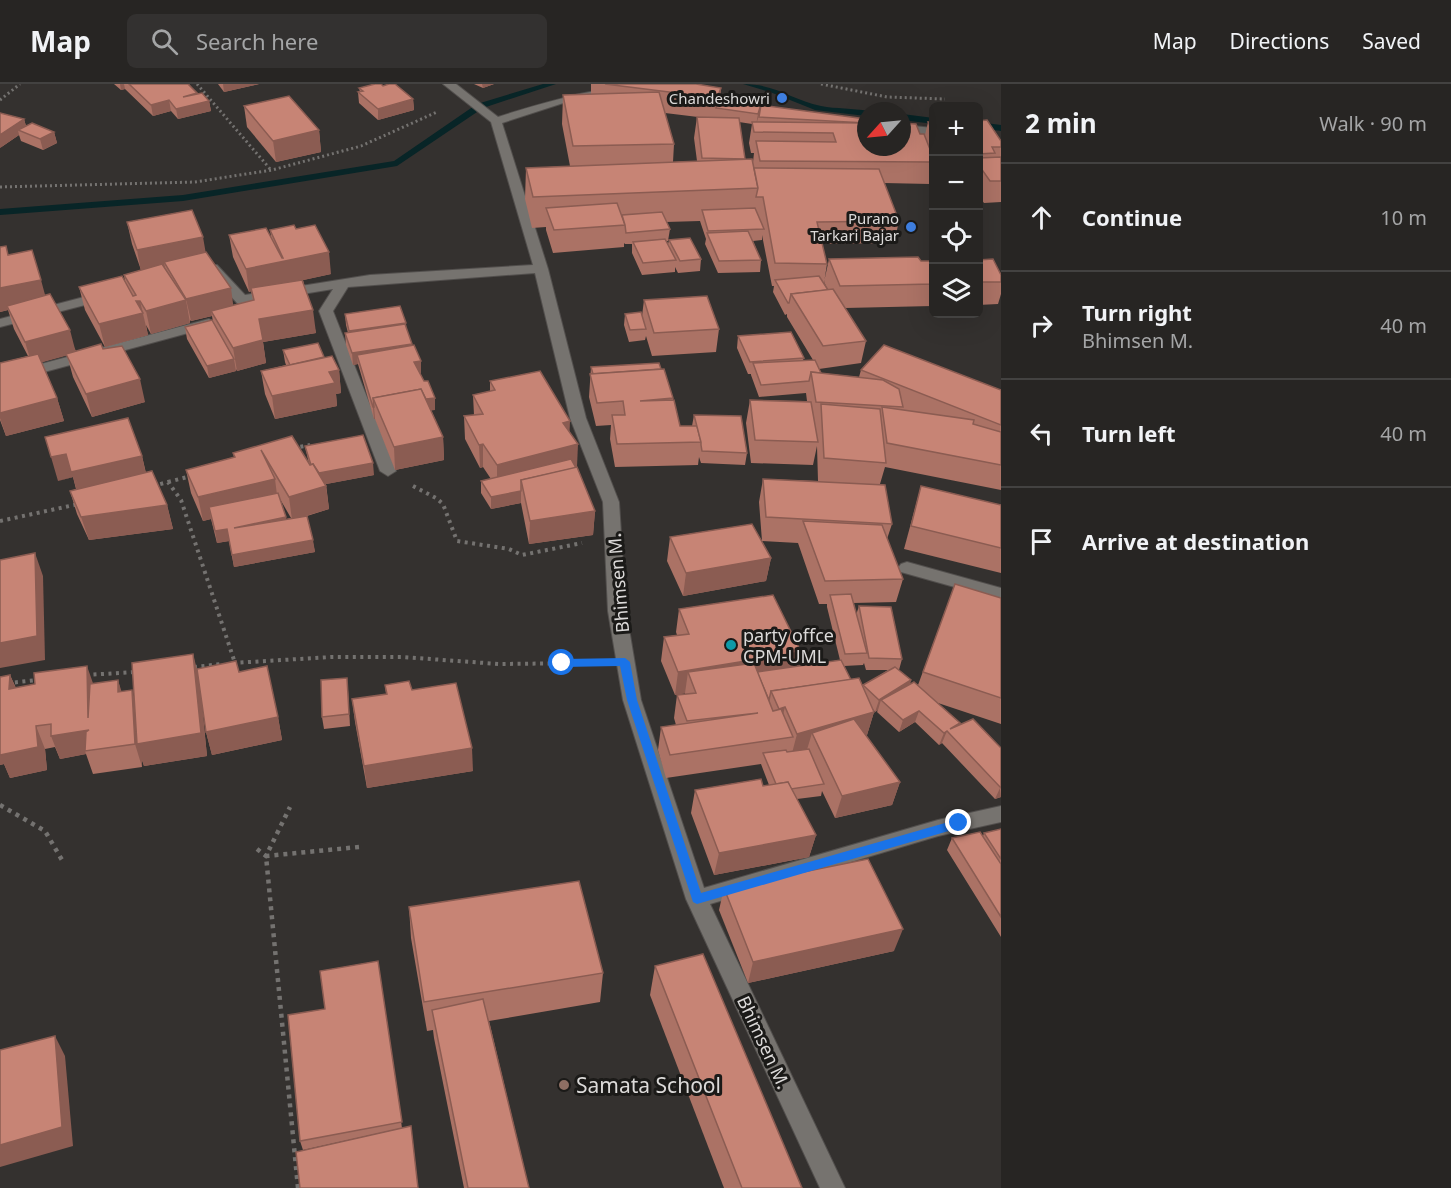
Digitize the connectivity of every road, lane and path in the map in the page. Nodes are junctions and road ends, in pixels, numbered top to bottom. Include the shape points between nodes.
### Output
1 (20, 84) edge
2 (197, 84) edge
3 (449, 84) edge
4 (821, 84) edge
5 (628, 89) edge
6 (469, 98) junction
7 (945, 99) dead end
8 (0, 100) edge
9 (496, 121) junction
10 (911, 130) edge
11 (929, 132) edge
12 (272, 170) junction
13 (0, 188) edge
14 (541, 269) junction
15 (202, 270) edge
16 (344, 284) junction
17 (123, 291) edge
18 (222, 320) edge
19 (0, 323) edge
20 (0, 380) edge
21 (313, 445) edge
22 (290, 449) edge
23 (387, 468) joint
24 (201, 473) edge
25 (168, 482) junction
26 (146, 487) edge
27 (89, 501) edge
28 (0, 521) edge
29 (615, 544) junction
30 (907, 568) dead end
31 (1001, 594) edge
32 (625, 662) junction
33 (235, 663) junction
34 (188, 668) edge
35 (144, 672) edge
36 (80, 675) edge
37 (45, 679) edge
38 (0, 684) edge
39 (0, 805) edge
40 (290, 807) dead end
41 (1001, 814) edge
42 (359, 847) dead end
43 (257, 849) dead end
44 (266, 856) junction
45 (62, 860) dead end
46 (697, 899) junction
47 (297, 1188) edge
48 (833, 1188) edge

1 - 8 path
2 - 12 path
3 - 6 street
4 - 7 path via 887,97
5 - 9 street via 584,93
6 - 9 street
6 - 12 path via 361,146
9 - 14 street, Bhimsen M.
10 - 11 street
12 - 13 path via 195,182
14 - 16 street via 370,279
14 - 29 street, Bhimsen M. via 579,418 611,502
15 - 16 street via 213,268 243,307
16 - 23 street via 326,310
17 - 19 street
18 - 20 street
21 - 22 path
23 - 29 path via 420,492 438,498 457,541 514,549 522,555 576,543
24 - 25 path
25 - 26 path
25 - 33 path via 181,500
27 - 28 path
29 - 32 street, Bhimsen M. via 617,611
30 - 31 street
32 - 33 path via 498,664 332,657
32 - 46 street, Bhimsen M. via 632,700
33 - 34 path
35 - 36 path
37 - 38 path
39 - 45 path via 44,828
40 - 44 path
41 - 46 street via 938,828
42 - 44 path
43 - 44 path
44 - 47 path
46 - 48 street, Bhimsen M.

